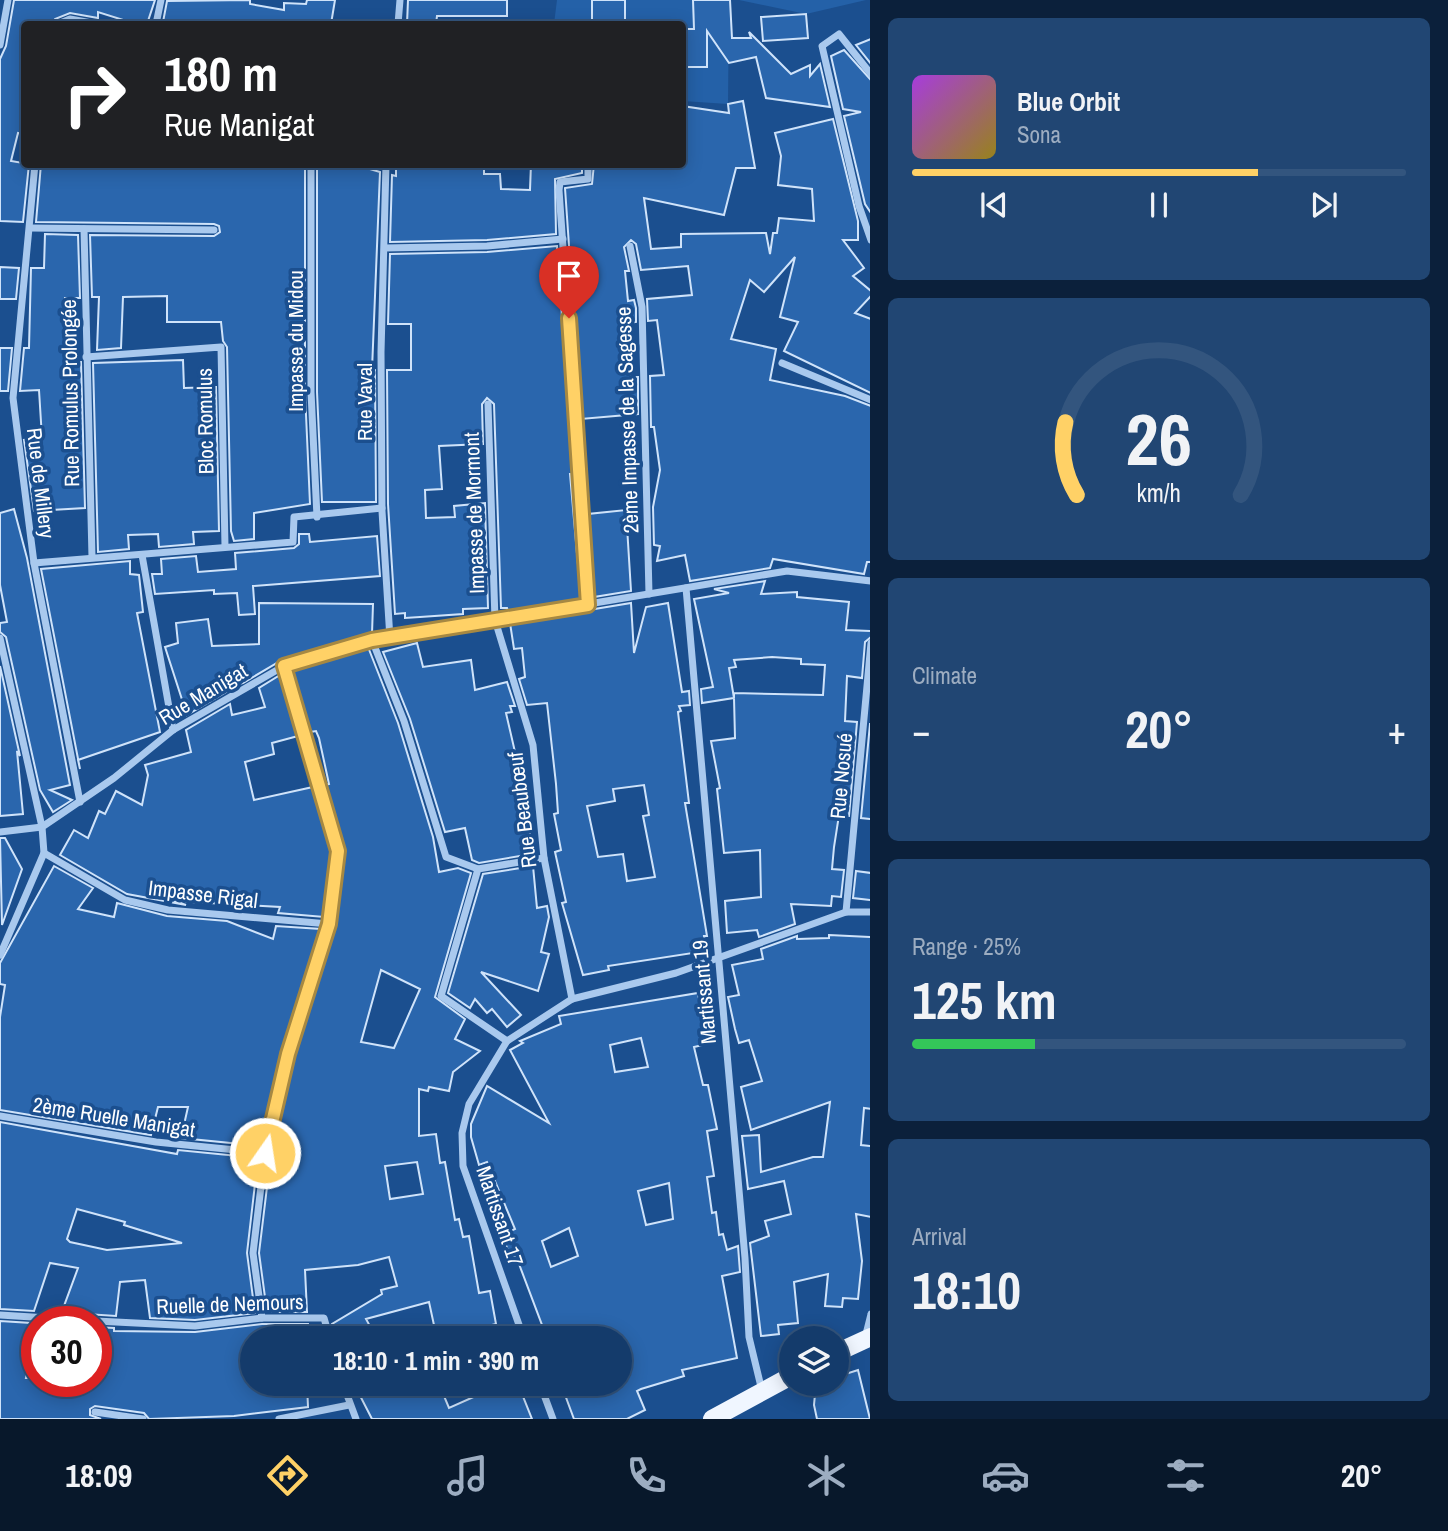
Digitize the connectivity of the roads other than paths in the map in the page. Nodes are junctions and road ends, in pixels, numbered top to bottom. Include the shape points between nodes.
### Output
1 (8, 0) edge
2 (161, 0) edge
3 (400, 0) edge
4 (157, 21) edge
5 (398, 21) edge
6 (0, 46) edge
7 (870, 74) edge
8 (35, 168) edge
9 (311, 168) edge
10 (386, 168) edge
11 (588, 168) edge
12 (30, 228) junction
13 (84, 229) junction
14 (214, 230) dead end
15 (563, 239) junction
16 (870, 240) edge
17 (630, 246) dead end
18 (385, 248) junction
19 (86, 357) junction
20 (782, 363) dead end
21 (870, 400) edge
22 (488, 404) dead end
23 (382, 508) junction
24 (317, 517) junction
25 (225, 547) junction
26 (142, 555) junction
27 (92, 557) junction
28 (34, 563) junction
29 (870, 581) edge
30 (686, 588) junction
31 (649, 594) junction
32 (588, 605) junction
33 (495, 621) junction
34 (0, 638) edge
35 (390, 639) junction
36 (372, 640) junction
37 (870, 643) edge
38 (284, 666) junction
39 (173, 730) junction
40 (80, 802) junction
41 (43, 827) junction
42 (0, 832) edge
43 (44, 853) junction
44 (544, 858) junction
45 (478, 869) junction
46 (846, 912) junction
47 (870, 912) edge
48 (329, 924) junction
49 (0, 955) edge
50 (718, 957) junction
51 (572, 999) junction
52 (507, 1041) junction
53 (0, 1116) edge
54 (265, 1153) junction
55 (870, 1314) edge
56 (0, 1315) edge
57 (21, 1316) edge
58 (262, 1318) junction
59 (112, 1322) edge
60 (326, 1326) edge
61 (519, 1326) edge
62 (868, 1338) edge
63 (849, 1347) edge
64 (779, 1382) edge
65 (762, 1391) junction
66 (346, 1396) edge
67 (544, 1396) edge
68 (349, 1405) junction
69 (95, 1412) dead end
70 (143, 1419) edge
71 (279, 1419) edge
72 (356, 1419) edge
73 (553, 1419) edge
74 (712, 1419) edge

1 - 6 street
2 - 4 street
3 - 5 street
7 - 16 street via 839,34 822,46
8 - 12 street, Rue de Millery
9 - 24 street, Impasse du Midou via 311,392
10 - 18 street, Rue Vaval
11 - 15 street via 588,179 560,183
12 - 13 street
12 - 28 street, Rue de Millery via 13,397
13 - 14 street
13 - 19 street, Rue Romulus Prolongée
15 - 18 street
15 - 32 street
17 - 31 street, 2ème Impasse de la Sagesse via 642,307
18 - 23 street, Rue Vaval
19 - 25 street, Bloc Romulus via 221,347
19 - 27 street, Rue Romulus Prolongée
20 - 21 street
22 - 33 street, Impasse de Mormont
23 - 24 street
23 - 35 street, Rue Vaval
24 - 25 street via 294,517 293,542
25 - 26 street
26 - 27 street
26 - 39 street
27 - 28 street
28 - 40 street, Rue de Millery
29 - 30 street, Rue Manigat via 787,571
30 - 31 street, Rue Manigat
30 - 50 street, Martissant 19
31 - 32 street, Rue Manigat
32 - 33 street, Rue Manigat
33 - 35 street, Rue Manigat
33 - 44 street, Rue Beaubœuf via 533,745
34 - 41 street
35 - 36 street, Rue Manigat
36 - 38 street, Rue Manigat
36 - 45 street via 404,722 446,857
37 - 46 street, Rue Nosué
38 - 39 street, Rue Manigat
38 - 48 street via 338,851
39 - 40 street, Rue Manigat
40 - 41 street, Rue Manigat
41 - 42 street
41 - 43 street
43 - 48 street, Impasse Rigal via 125,900 168,910
43 - 49 street
44 - 45 street
44 - 51 street, Rue Beaubœuf
45 - 52 street via 441,996
46 - 47 street, Martissant 17
46 - 50 street, Martissant 17
48 - 54 street via 288,1054
50 - 51 street, Martissant 17 via 676,973
50 - 65 street, Martissant 19 via 749,1337
51 - 52 street, Martissant 17
52 - 61 street, Martissant 17 via 469,1104 461,1133 463,1166
53 - 54 street, 2ème Ruelle Manigat via 156,1142
54 - 58 street via 253,1253
55 - 62 street
56 - 57 street, Ruelle de Nemours
58 - 59 street, Ruelle de Nemours via 195,1326
58 - 60 street, Ruelle de Nemours via 324,1318
62 - 63 main road
64 - 65 main road
65 - 74 main road
66 - 68 street
67 - 73 street
68 - 71 street
68 - 72 street
69 - 70 street

